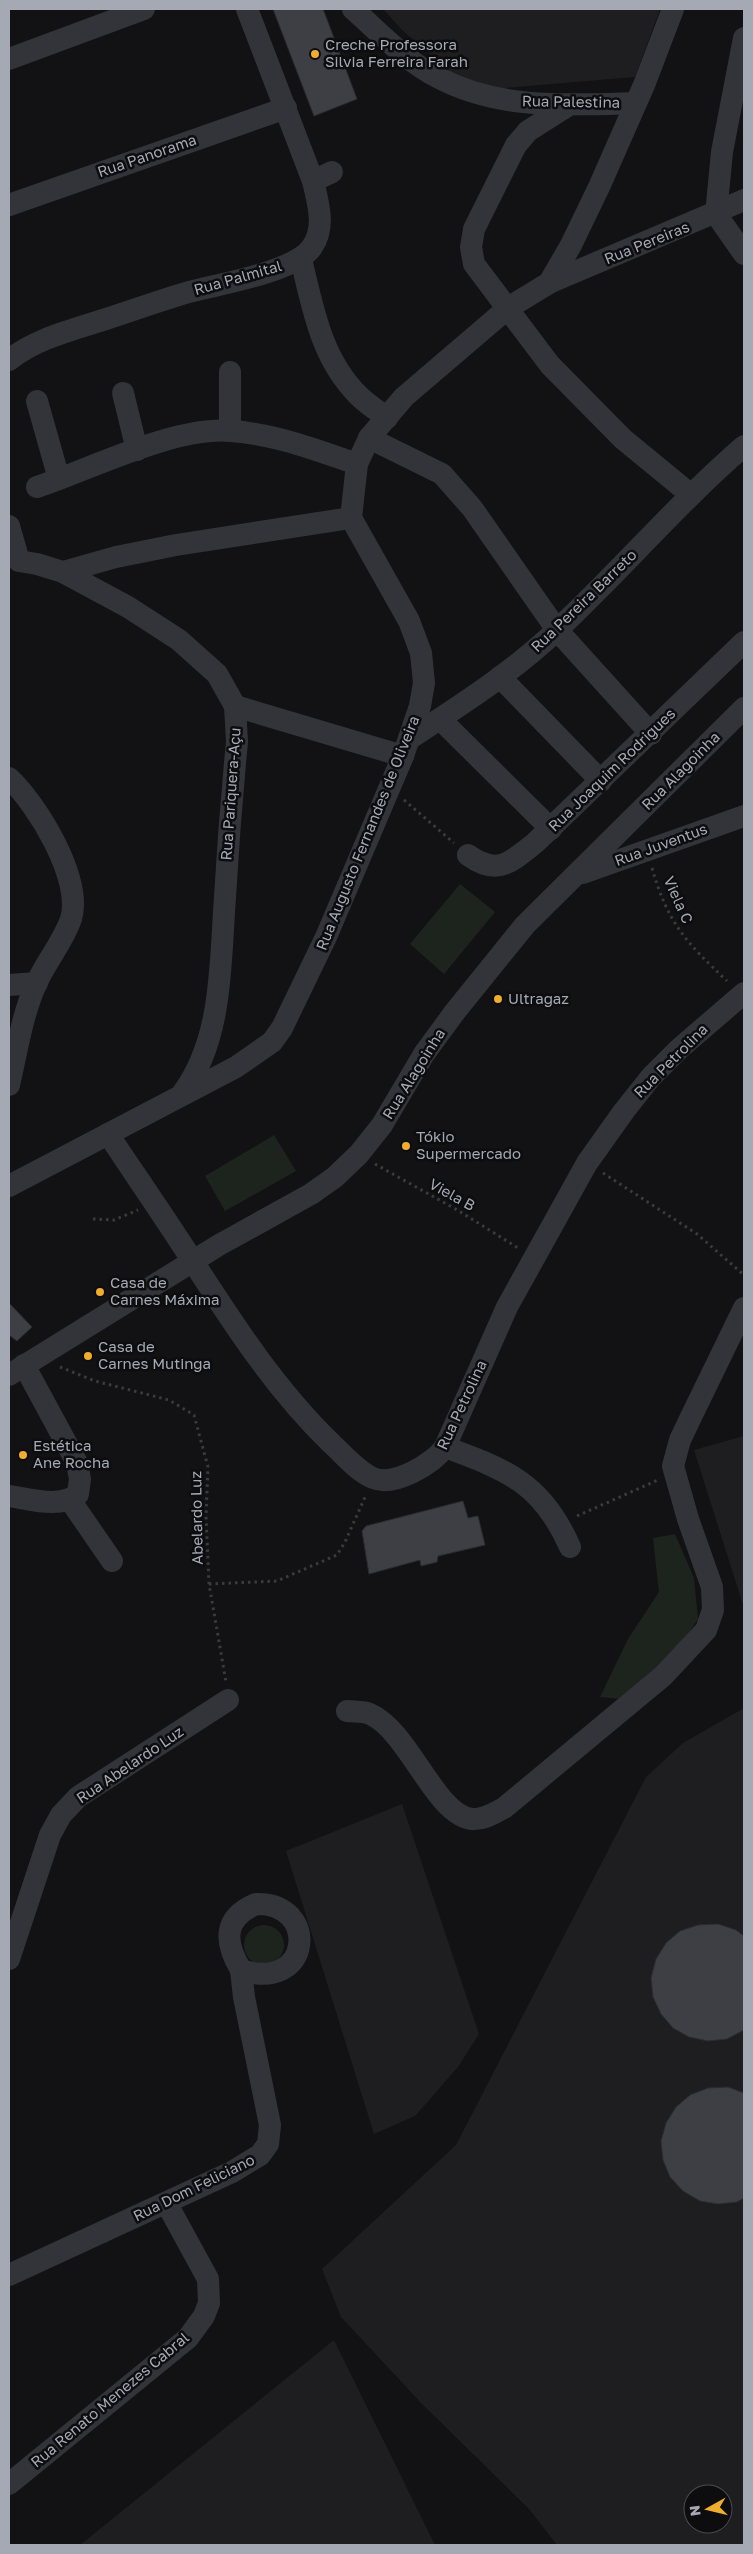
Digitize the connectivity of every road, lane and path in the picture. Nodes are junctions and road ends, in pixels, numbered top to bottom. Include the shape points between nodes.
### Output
1 (144, 9) edge
2 (247, 9) edge
3 (353, 9) edge
4 (673, 9) edge
5 (744, 38) edge
6 (9, 59) edge
7 (636, 103) junction
8 (569, 105) junction
9 (286, 108) junction
10 (744, 200) edge
11 (9, 205) edge
12 (716, 214) junction
13 (744, 254) edge
14 (301, 259) junction
15 (549, 283) junction
16 (508, 308) junction
17 (9, 360) edge
18 (230, 372) dead end
19 (123, 393) dead end
20 (37, 401) dead end
21 (387, 418) junction
22 (230, 431) junction
23 (370, 438) junction
24 (744, 446) edge
25 (137, 450) junction
26 (357, 464) junction
27 (59, 479) junction
28 (37, 487) dead end
29 (690, 494) junction
30 (351, 518) junction
31 (9, 526) edge
32 (14, 562) edge
33 (64, 572) junction
34 (557, 630) junction
35 (744, 642) edge
36 (500, 678) junction
37 (236, 706) junction
38 (744, 708) edge
39 (440, 719) junction
40 (651, 734) junction
41 (406, 747) junction
42 (9, 778) edge
43 (601, 781) junction
44 (389, 789) junction
45 (744, 816) edge
46 (551, 829) junction
47 (648, 850) junction
48 (468, 855) joint
49 (577, 875) junction
50 (37, 983) junction
51 (9, 985) edge
52 (743, 994) edge
53 (9, 1085) edge
54 (181, 1095) junction
55 (108, 1134) junction
56 (359, 1154) junction
57 (587, 1163) junction
58 (9, 1186) edge
59 (155, 1204) junction
60 (93, 1218) dead end
61 (533, 1258) junction
62 (193, 1262) junction
63 (744, 1274) edge
64 (744, 1308) edge
65 (23, 1366) edge
66 (445, 1447) junction
67 (675, 1472) junction
68 (374, 1478) junction
69 (9, 1496) edge
70 (70, 1500) junction
71 (560, 1524) junction
72 (570, 1547) dead end
73 (112, 1561) dead end
74 (210, 1584) junction
75 (228, 1700) joint
76 (347, 1711) dead end
77 (9, 1959) edge
78 (241, 1970) dead end
79 (167, 2204) junction
80 (9, 2275) edge
81 (9, 2484) edge

1 - 6 street
2 - 9 street, Rua Palmital
3 - 8 street, Rua Palestina via 437,78 470,92 532,104
4 - 7 street
5 - 12 street via 722,152
7 - 8 street, Rua Palestina
7 - 15 street via 571,245
8 - 16 street via 528,131 516,145 474,229 471,247 474,264
9 - 11 street, Rua Panorama
9 - 14 street, Rua Palmital via 323,177 318,237
10 - 12 street, Rua Pereiras
12 - 13 street
12 - 15 street, Rua Pereiras
14 - 17 street, Rua Palmital via 37,342
14 - 21 street via 314,315 330,360 359,396
15 - 16 street
16 - 21 street via 404,397
16 - 29 street via 550,365 582,400 623,439
18 - 22 street
19 - 25 street
20 - 27 street
21 - 23 street
22 - 25 street via 188,435
22 - 26 street via 283,439
23 - 26 street
23 - 34 street via 442,474 472,508
24 - 29 street, Rua Pereira Barreto
25 - 27 street
26 - 30 street
27 - 28 street
29 - 34 street, Rua Pereira Barreto
30 - 33 street via 176,545
30 - 41 street, Rua Augusto Fernandes de Oliveira via 409,621 421,653 424,683
31 - 32 street
32 - 33 street via 37,564
33 - 37 street, Rua Pariquera-Açu via 179,640 217,674
34 - 36 street, Rua Pereira Barreto
34 - 40 street
35 - 40 street, Rua Joaquim Rodrigues
36 - 39 street, Rua Pereira Barreto
36 - 43 street
37 - 41 street
37 - 54 street, Rua Pariquera-Açu via 218,991 210,1038 192,1080
38 - 49 street, Rua Alagoinha
39 - 41 street, Rua Pereira Barreto
39 - 46 street
40 - 43 street, Rua Joaquim Rodrigues
41 - 44 street, Rua Augusto Fernandes de Oliveira
42 - 50 street via 39,815 63,863 74,895 71,917 63,938
43 - 46 street, Rua Joaquim Rodrigues
44 - 48 path
44 - 54 street, Rua Augusto Fernandes de Oliveira via 326,937 282,1028 272,1042 256,1055
45 - 47 street, Rua Juventus
46 - 48 street, Rua Joaquim Rodrigues via 518,856 502,864 482,865
47 - 49 street, Rua Juventus
47 - 52 path, Viela C via 663,901 675,926 688,944
49 - 56 street, Rua Alagoinha via 525,925 454,1013 424,1054 382,1125
50 - 51 street
50 - 53 street
52 - 57 street, Rua Petrolina via 651,1077
54 - 55 street, Rua Augusto Fernandes de Oliveira
55 - 58 street, Rua Augusto Fernandes de Oliveira
55 - 59 street
56 - 61 path, Viela B
56 - 62 street, Rua Alagoinha via 311,1194
57 - 61 street, Rua Petrolina
57 - 63 path via 698,1234
59 - 60 path via 114,1220
59 - 62 street
61 - 66 street, Rua Petrolina via 487,1350
62 - 65 street, Rua Alagoinha
62 - 68 street via 250,1349 293,1404 351,1462
64 - 67 street via 680,1440
65 - 70 street via 77,1463 78,1494
65 - 74 path, Abelardo Luz via 169,1400 194,1414 208,1467 206,1516
66 - 68 street, Rua Petrolina via 417,1472
66 - 71 street via 501,1468 525,1483
67 - 71 path
67 - 76 street via 712,1587 713,1610 706,1630 663,1676 504,1808 487,1817 471,1819 456,1813 438,1794 391,1728 369,1713
68 - 74 path via 336,1554 277,1581
69 - 70 street via 56,1502
70 - 73 street
71 - 72 street
74 - 75 path, Abelardo Luz
75 - 77 street, Rua Abelardo Luz via 78,1797 61,1815 50,1835
78 - 79 street, Rua Dom Feliciano via 267,2103 268,2144 260,2155 232,2172
79 - 80 street, Rua Dom Feliciano
79 - 81 street, Rua Renato Menezes Cabral via 208,2279 209,2303 204,2316 188,2338

